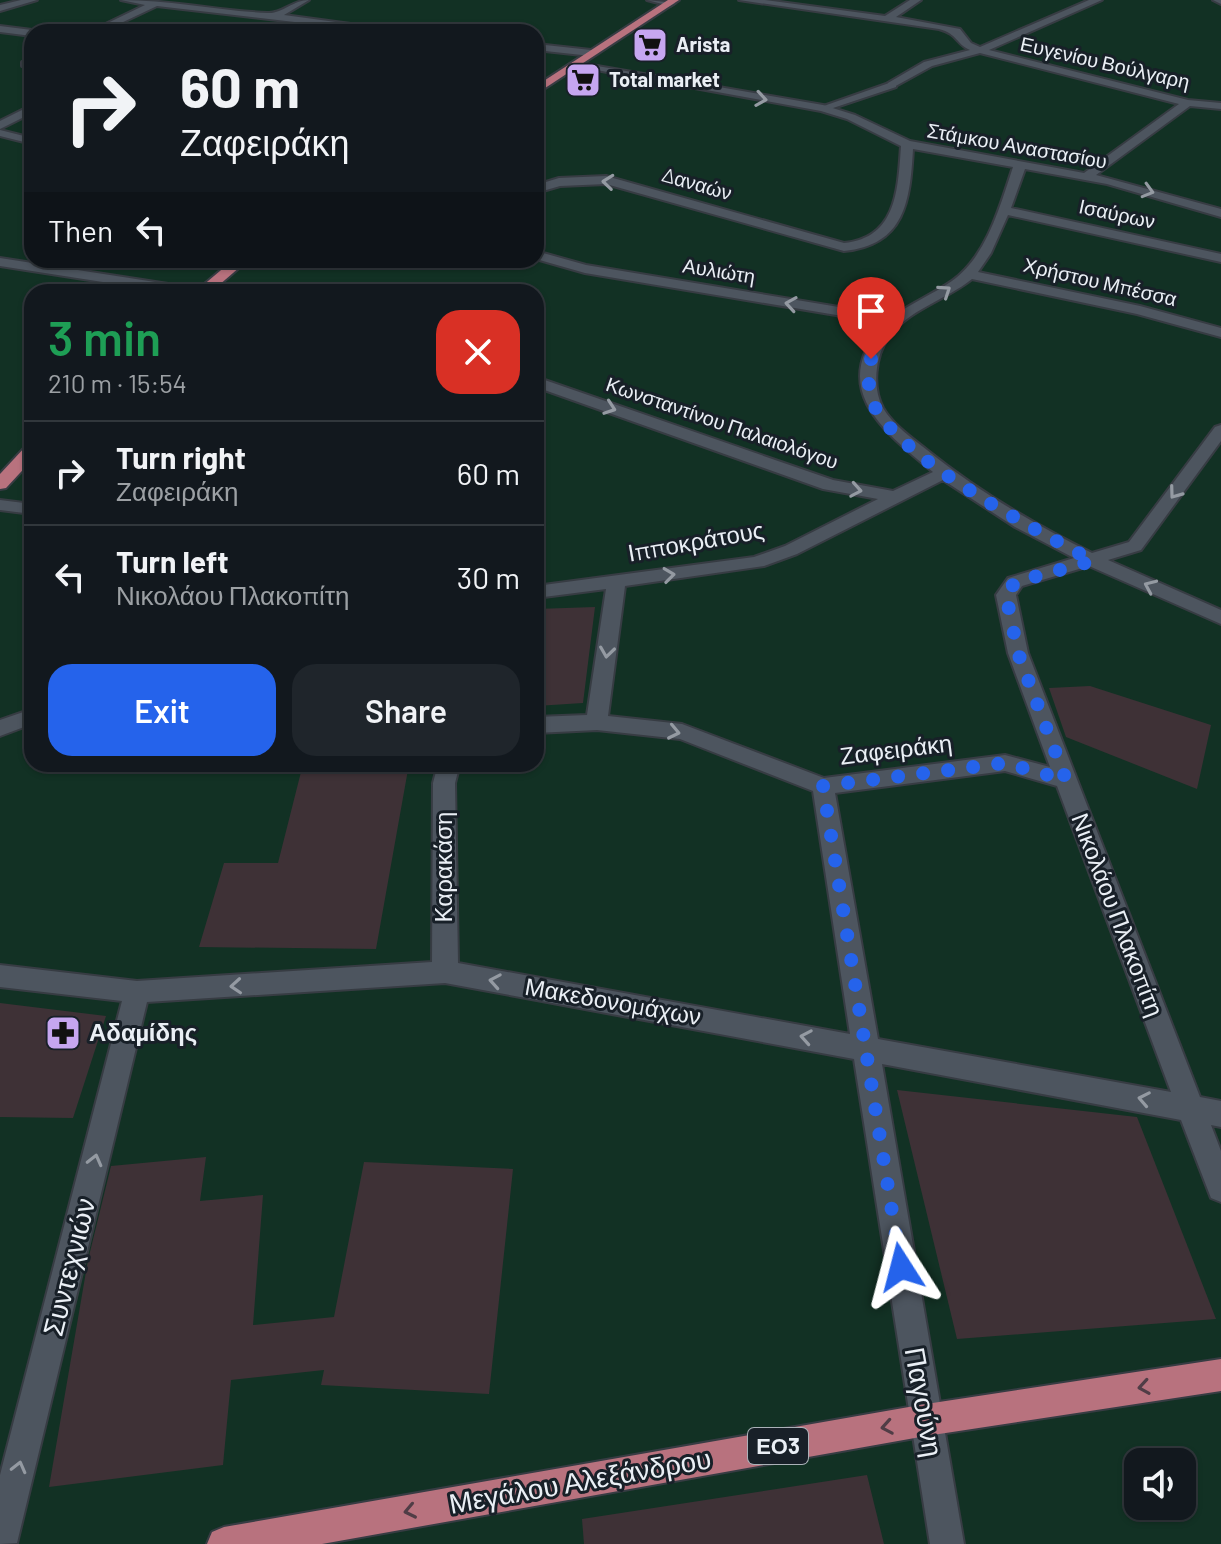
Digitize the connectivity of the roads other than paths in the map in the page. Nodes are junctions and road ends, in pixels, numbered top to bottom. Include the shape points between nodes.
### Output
1 (32, 0) edge
2 (126, 0) edge
3 (304, 0) edge
4 (652, 0) edge
5 (744, 0) edge
6 (818, 0) edge
7 (916, 0) edge
8 (1097, 0) edge
9 (672, 1) edge
10 (160, 2) edge
11 (0, 8) edge
12 (808, 8) junction
13 (274, 17) junction
14 (888, 18) junction
15 (312, 21) junction
16 (112, 24) edge
17 (308, 24) edge
18 (337, 24) edge
19 (0, 29) edge
20 (24, 32) edge
21 (544, 48) edge
22 (981, 50) junction
23 (591, 53) junction
24 (574, 65) junction
25 (544, 86) edge
26 (1221, 95) edge
27 (1188, 103) junction
28 (1209, 103) junction
29 (1221, 106) edge
30 (823, 108) junction
31 (24, 112) edge
32 (0, 126) edge
33 (0, 133) edge
34 (24, 139) edge
35 (907, 144) junction
36 (1020, 165) junction
37 (1087, 176) junction
38 (544, 187) edge
39 (1004, 210) junction
40 (1221, 213) edge
41 (544, 257) edge
42 (1220, 257) edge
43 (0, 262) edge
44 (24, 266) edge
45 (39, 268) edge
46 (231, 268) edge
47 (970, 274) junction
48 (142, 284) edge
49 (212, 284) edge
50 (896, 321) junction
51 (1221, 333) edge
52 (544, 385) edge
53 (1221, 430) edge
54 (24, 458) edge
55 (943, 473) junction
56 (0, 484) edge
57 (895, 497) junction
58 (0, 505) edge
59 (24, 508) edge
60 (1093, 561) junction
61 (616, 582) junction
62 (544, 591) edge
63 (1221, 618) edge
64 (24, 719) edge
65 (597, 722) junction
66 (544, 725) edge
67 (0, 728) edge
68 (447, 772) edge
69 (1066, 780) junction
70 (823, 786) junction
71 (445, 972) junction
72 (0, 976) edge
73 (137, 992) junction
74 (866, 1048) junction
75 (1191, 1108) junction
76 (1221, 1114) edge
77 (1221, 1188) edge
78 (1221, 1375) edge
79 (926, 1420) junction
80 (336, 1535) edge
81 (0, 1543) edge
82 (224, 1544) edge
83 (947, 1544) edge

1 - 11 street
2 - 10 street
3 - 13 street
4 - 9 street
5 - 12 street
6 - 12 street
7 - 14 street
8 - 22 street
9 - 23 main road
10 - 13 street
10 - 16 street
12 - 14 street
13 - 15 street
14 - 22 street via 957,31 967,45
15 - 17 street
15 - 18 street
19 - 20 street
21 - 23 street
22 - 27 street, Ευγενίου Βούλγαρη
22 - 30 street via 928,64 892,85
23 - 24 main road
24 - 25 main road
24 -> 30 street, Στάμκου Αναστασίου
26 - 28 street
27 - 28 street, Ευγενίου Βούλγαρη
27 - 37 street
28 - 29 street, Ευγενίου Βούλγαρη
30 - 35 street, Στάμκου Αναστασίου
31 - 32 street
33 - 34 street
35 - 36 street, Στάμκου Αναστασίου
35 -> 38 street, Δαναών via 897,213 863,248 606,180
36 - 37 street, Στάμκου Αναστασίου
36 - 39 street
37 -> 40 street, Στάμκου Αναστασίου
39 - 42 street, Ισαύρων
39 - 47 street
50 -> 41 street, Αυλιώτη via 585,269
43 - 44 street
45 - 48 street
46 - 49 main road
50 -> 47 street
47 - 51 street, Χρήστου Μπέσσα
50 - 55 street via 880,338 871,359 868,385 873,402 885,422
52 -> 57 street, Κωνσταντίνου Παλαιολόγου via 829,485
53 -> 60 street, Νικολάου Πλακοπίτη via 1135,546
54 - 56 main road
55 - 57 street, Ιπποκράτους
55 - 60 street
61 -> 57 street, Ιπποκράτους via 757,562
58 - 59 street
63 -> 60 street
60 - 69 street, Νικολάου Πλακοπίτη via 1015,582 1006,595 1018,653
61 - 62 street, Ιπποκράτους
61 -> 65 street
64 - 67 street
65 - 66 street
65 -> 70 street, Ζαφειράκη via 682,732
68 - 71 street, Καρακάση
69 - 70 street, Ζαφειράκη via 1005,763
69 - 75 street, Νικολάου Πλακοπίτη
70 - 74 street, Παγούνη
71 -> 73 street, Μακεδονομάχων
74 -> 71 street, Μακεδονομάχων
72 - 73 street, Μακεδονομάχων
81 -> 73 street, Συντεχνιών
75 -> 74 street, Μακεδονομάχων
74 - 79 street, Παγούνη
75 - 76 street, Μακεδονομάχων
75 - 77 street, Νικολάου Πλακοπίτη
78 -> 79 main road, Μεγάλου Αλεξάνδρου / ΕΟ3
79 -> 80 main road, Μεγάλου Αλεξάνδρου / ΕΟ3 via 442,1505
79 - 83 street, Παγούνη
80 - 82 main road, Μεγάλου Αλεξάνδρου / ΕΟ3

